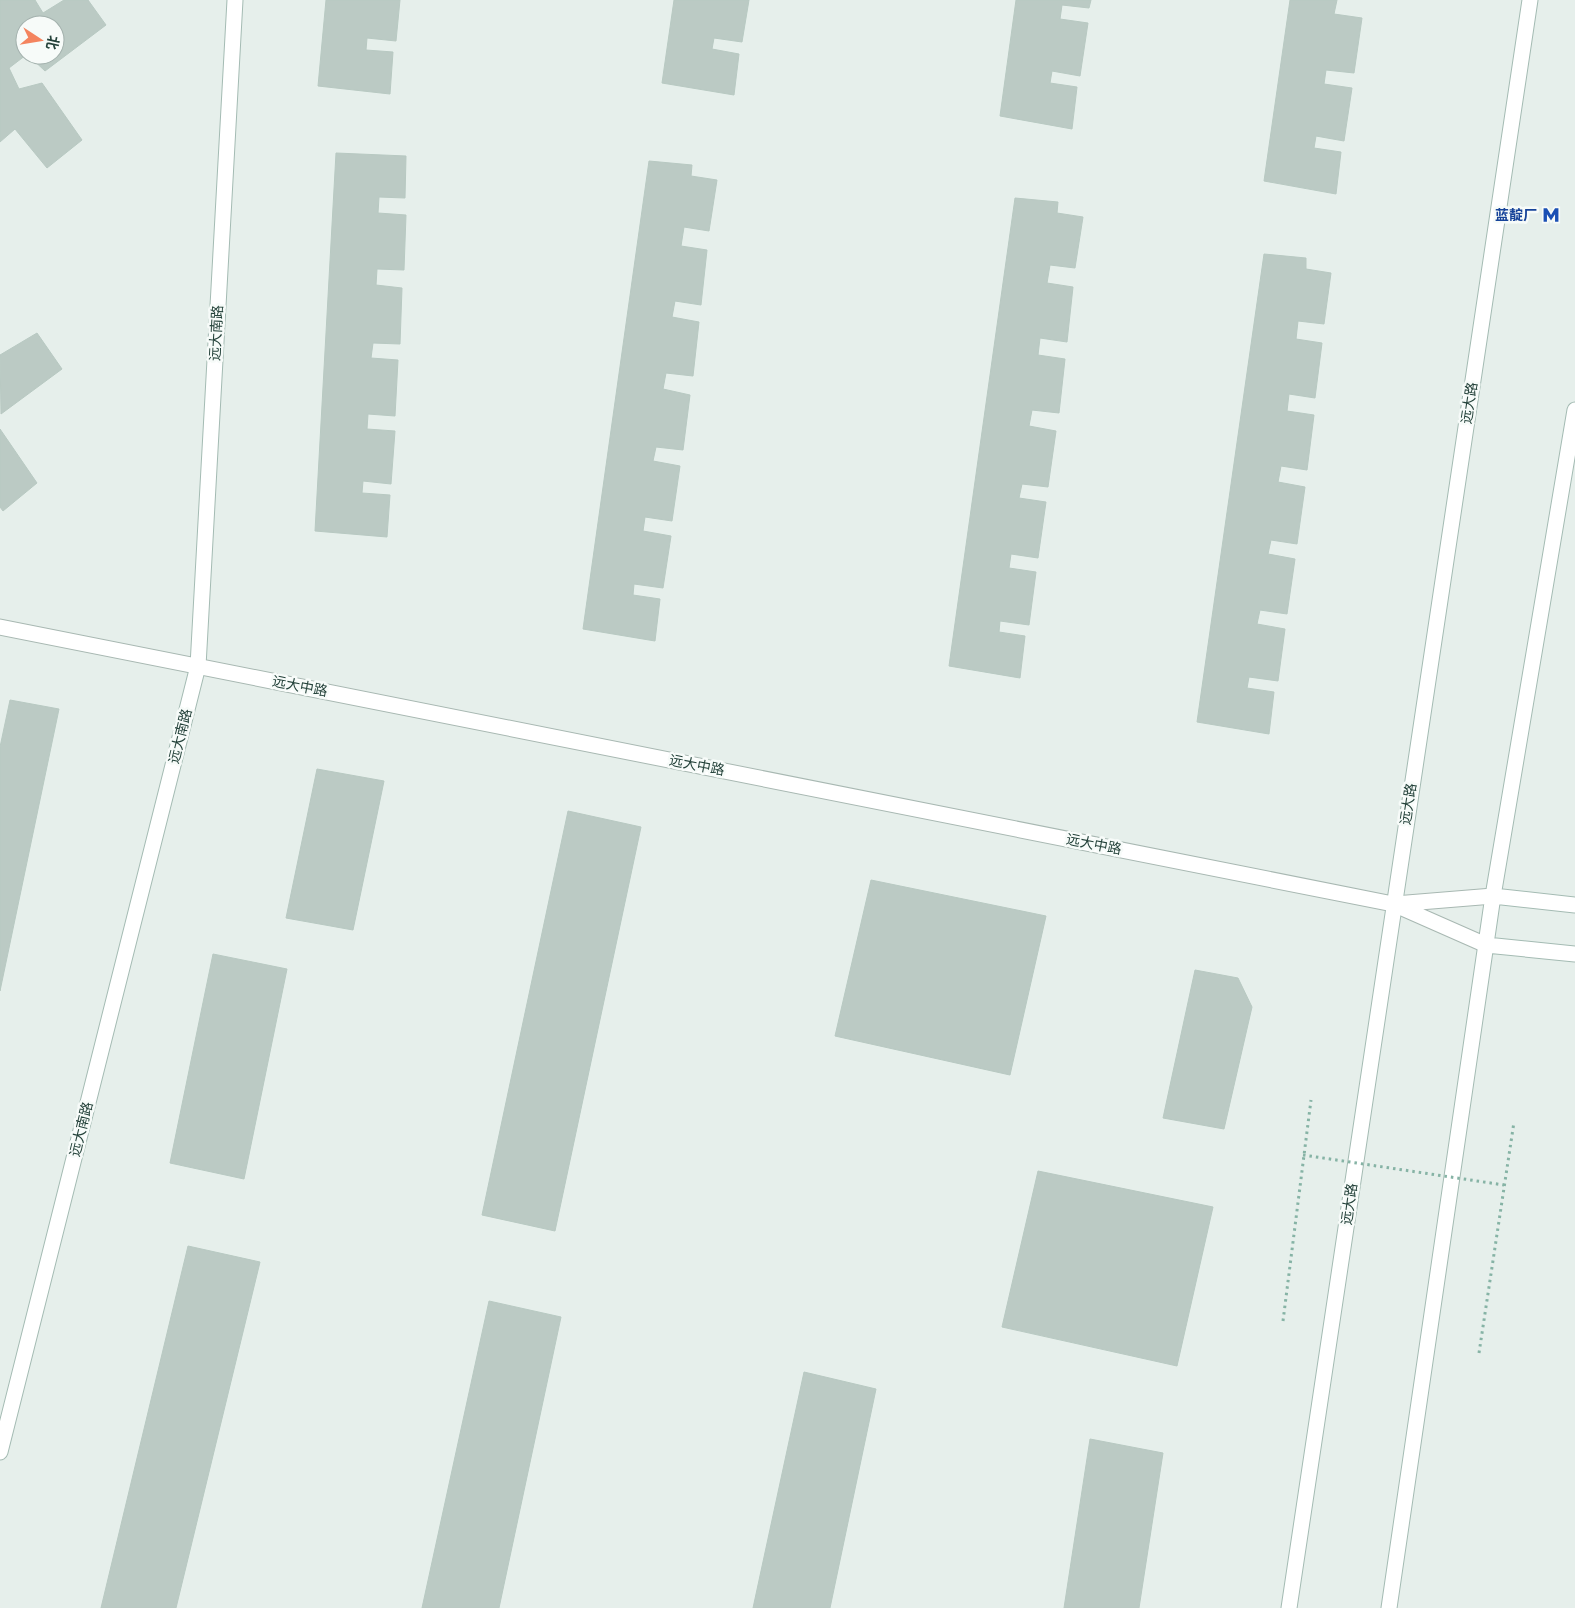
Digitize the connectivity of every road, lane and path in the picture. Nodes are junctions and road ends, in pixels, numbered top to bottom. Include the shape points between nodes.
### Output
1 (235, 0) edge
2 (1530, 0) edge
3 (1575, 410) edge
4 (0, 627) edge
5 (198, 666) junction
6 (1493, 896) junction
7 (1394, 904) junction
8 (1575, 905) edge
9 (1486, 945) junction
10 (1575, 954) edge
11 (1310, 1100) dead end
12 (1514, 1122) dead end
13 (1304, 1155) junction
14 (1504, 1185) junction
15 (1283, 1321) dead end
16 (1479, 1353) dead end
17 (0, 1452) edge
18 (1289, 1608) edge
19 (1389, 1608) edge

1 - 5 street, 远大南路
2 - 7 street, 远大路
3 - 6 street
4 - 5 street, 远大中路
5 - 7 street, 远大中路
5 - 17 street, 远大南路
6 - 7 street
6 - 8 street
6 - 9 street
7 - 9 street
7 - 18 street, 远大路
9 - 10 street
9 - 19 street
11 - 13 path
12 - 14 path
13 - 14 path, bridge
13 - 15 path
14 - 16 path

